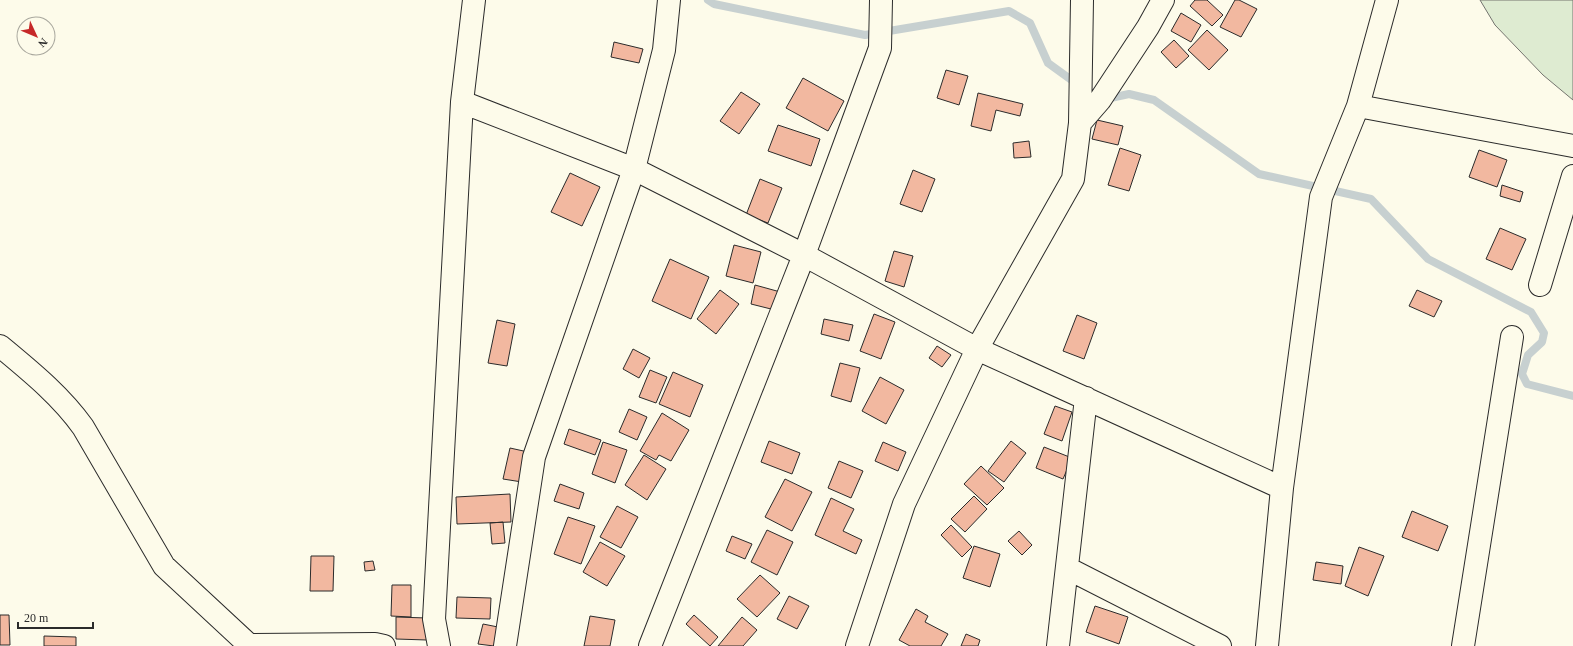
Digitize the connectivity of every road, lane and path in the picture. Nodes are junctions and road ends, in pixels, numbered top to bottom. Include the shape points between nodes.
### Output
1 (474, 0) edge
2 (669, 0) edge
3 (881, 0) edge
4 (1082, 0) edge
5 (1163, 0) edge
6 (1387, 0) edge
7 (462, 102) junction
8 (1358, 106) junction
9 (1080, 123) junction
10 (1573, 146) edge
11 (634, 169) junction
12 (1573, 176) edge
13 (804, 255) junction
14 (1540, 285) dead end
15 (1512, 336) dead end
16 (0, 346) edge
17 (977, 348) junction
18 (1086, 398) junction
19 (1282, 488) junction
20 (1067, 568) junction
21 (249, 646) edge
22 (384, 646) edge
23 (439, 646) edge
24 (505, 646) edge
25 (650, 646) edge
26 (857, 646) edge
27 (1058, 646) edge
28 (1220, 646) edge
29 (1267, 646) edge
30 (1463, 646) edge

1 - 7 street
2 - 11 street via 664,50
3 - 13 street via 880,48
4 - 9 street
5 - 9 street via 1100,100
6 - 8 street
7 - 11 street
7 - 23 street via 434,619
8 - 10 street
8 - 19 street via 1324,188
9 - 17 street via 1073,179
11 - 13 street
11 - 24 street via 534,457
12 - 14 street
13 - 17 street
13 - 25 street
15 - 30 street
16 - 21 street via 70,408 164,566
17 - 18 street
17 - 26 street via 904,504
18 - 19 street
18 - 20 street
19 - 29 street
20 - 27 street
20 - 28 street
21 - 22 street

